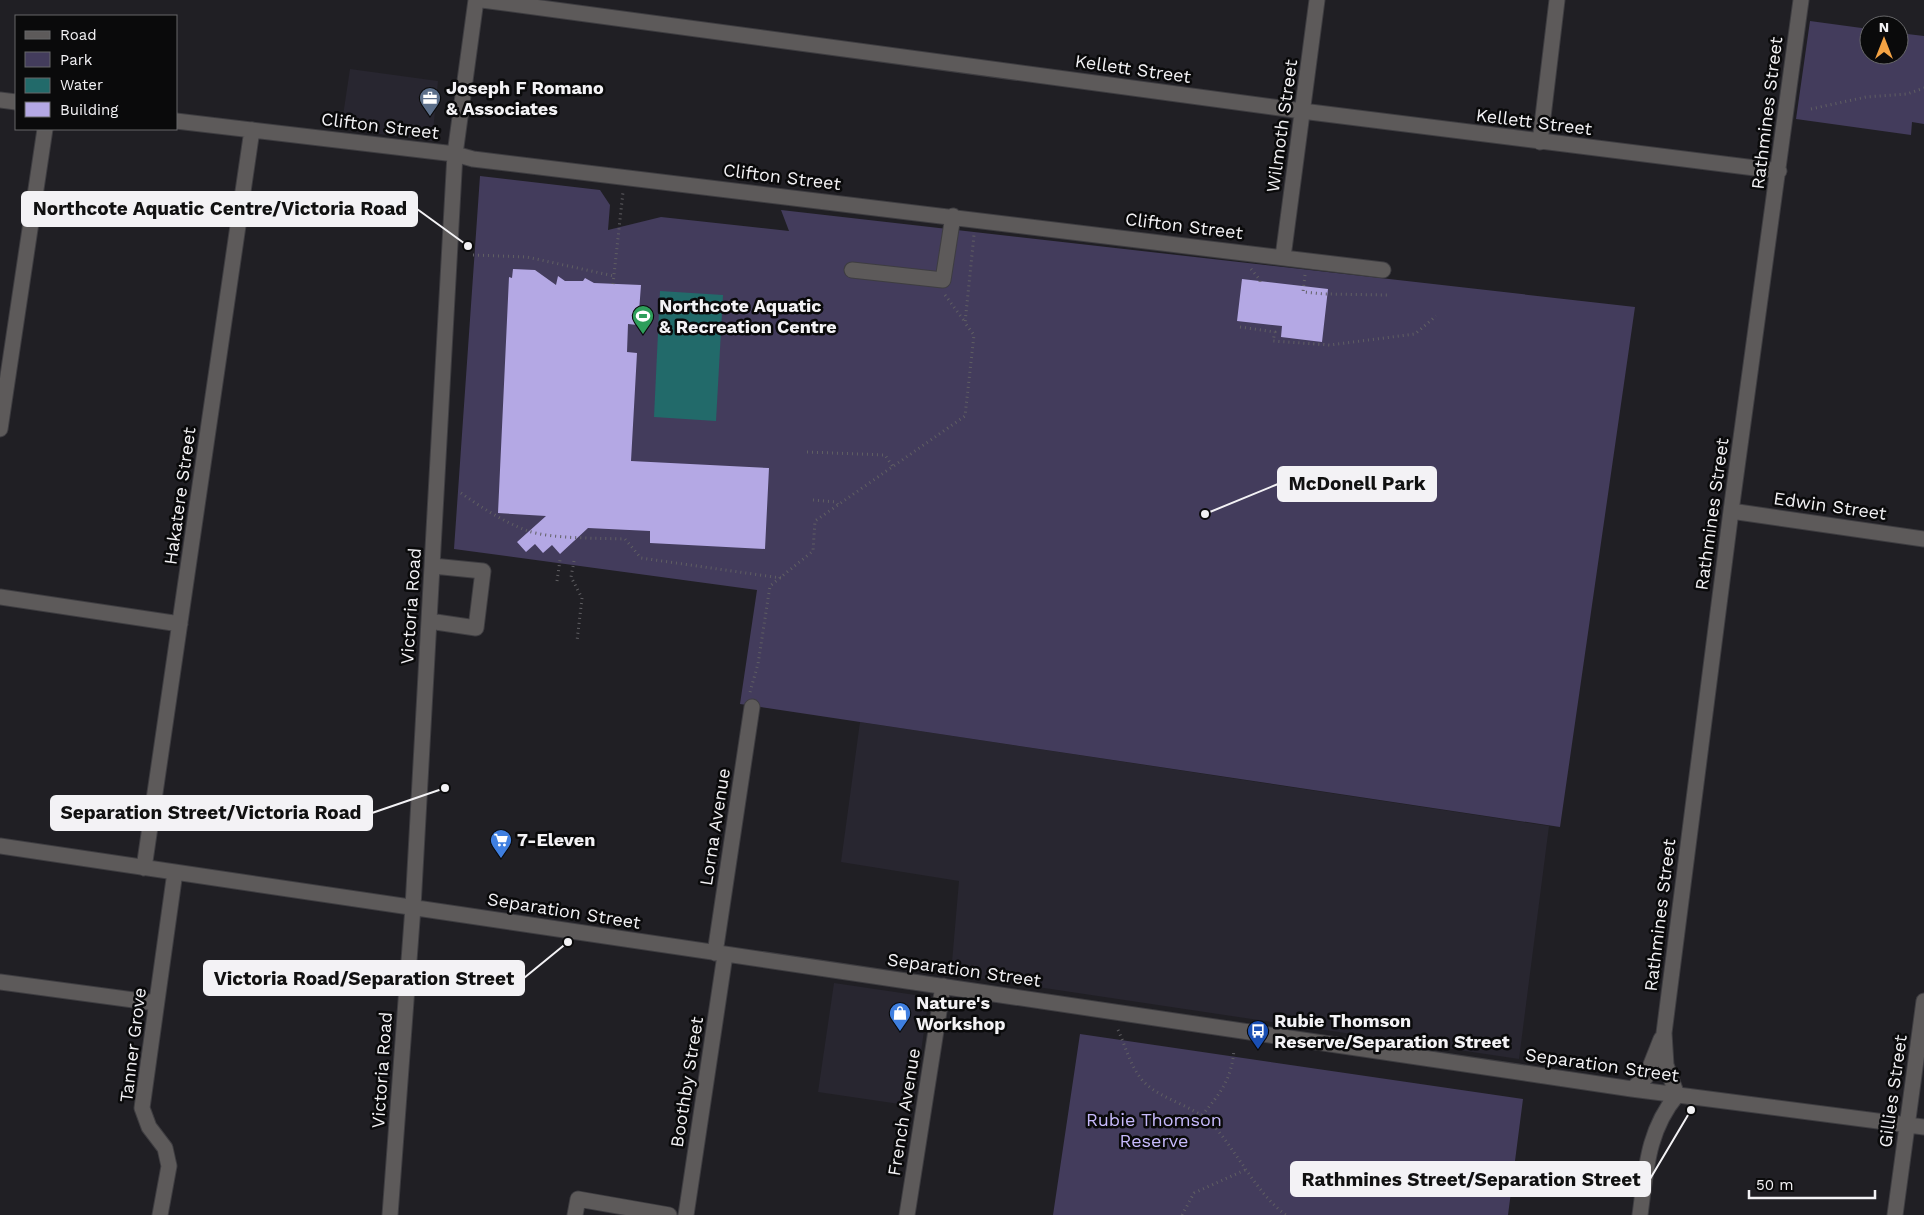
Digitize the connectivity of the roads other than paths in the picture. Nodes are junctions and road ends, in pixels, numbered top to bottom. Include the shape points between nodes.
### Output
1 (476, 0) edge
2 (482, 0) edge
3 (1318, 0) edge
4 (1557, 0) edge
5 (1801, 0) edge
6 (0, 100) edge
7 (15, 102) edge
8 (1302, 111) junction
9 (178, 122) edge
10 (45, 130) edge
11 (252, 130) junction
12 (1540, 142) junction
13 (455, 154) junction
14 (1779, 171) junction
15 (953, 216) junction
16 (1283, 257) junction
17 (852, 270) dead end
18 (1383, 270) dead end
19 (0, 430) edge
20 (1731, 510) junction
21 (1924, 539) edge
22 (433, 566) junction
23 (0, 597) edge
24 (429, 621) junction
25 (180, 624) junction
26 (752, 707) road end
27 (0, 846) edge
28 (144, 868) junction
29 (175, 872) junction
30 (413, 907) junction
31 (720, 954) junction
32 (0, 982) edge
33 (942, 986) junction
34 (1924, 1002) edge
35 (156, 1003) junction
36 (1664, 1033) junction
37 (1632, 1089) junction
38 (1677, 1095) junction
39 (1907, 1125) junction
40 (1924, 1127) edge
41 (160, 1215) edge
42 (390, 1215) edge
43 (575, 1215) edge
44 (669, 1215) edge
45 (686, 1215) edge
46 (907, 1215) edge
47 (1640, 1215) edge
48 (1895, 1215) edge

1 - 13 street, Victoria Road
2 - 8 street, Kellett Street
3 - 8 street, Wilmoth Street
4 - 12 street
5 - 14 street, Rathmines Street
6 - 7 street
8 - 12 street, Kellett Street
8 - 16 street, Wilmoth Street
9 - 11 street, Clifton Street
10 - 19 street
11 - 13 street, Clifton Street
11 - 25 street, Hakatere Street
12 - 14 street, Kellett Street
13 - 15 street, Clifton Street via 473,159
13 - 22 street, Victoria Road
14 - 20 street, Rathmines Street
15 - 16 street, Clifton Street
15 - 17 street via 943,280
16 - 18 street, Clifton Street
20 - 21 street, Edwin Street
20 - 36 street, Rathmines Street
22 - 24 street, Victoria Road
22 - 24 street via 483,571 476,628
23 - 25 street
24 - 30 street, Victoria Road
25 - 28 street, Hakatere Street
26 - 31 street, Lorna Avenue
27 - 28 street, Separation Street
28 - 29 street, Separation Street
29 - 30 street, Separation Street
29 - 35 street, Tanner Grove
30 - 31 street, Separation Street
30 - 42 street, Victoria Road
31 - 33 street, Separation Street
31 - 45 street, Boothby Street
32 - 35 street
33 - 37 street, Separation Street
33 - 46 street, French Avenue
34 - 39 street, Gillies Street
35 - 41 street, Tanner Grove via 142,1108 149,1128 165,1148 169,1166
36 - 37 street, Rathmines Street via 1646,1077
36 - 38 street, Rathmines Street via 1666,1065
37 - 38 street, Separation Street
38 - 39 street, Separation Street
38 - 47 street via 1655,1128
39 - 40 street, Separation Street
39 - 48 street, Gillies Street
43 - 44 street via 578,1199

